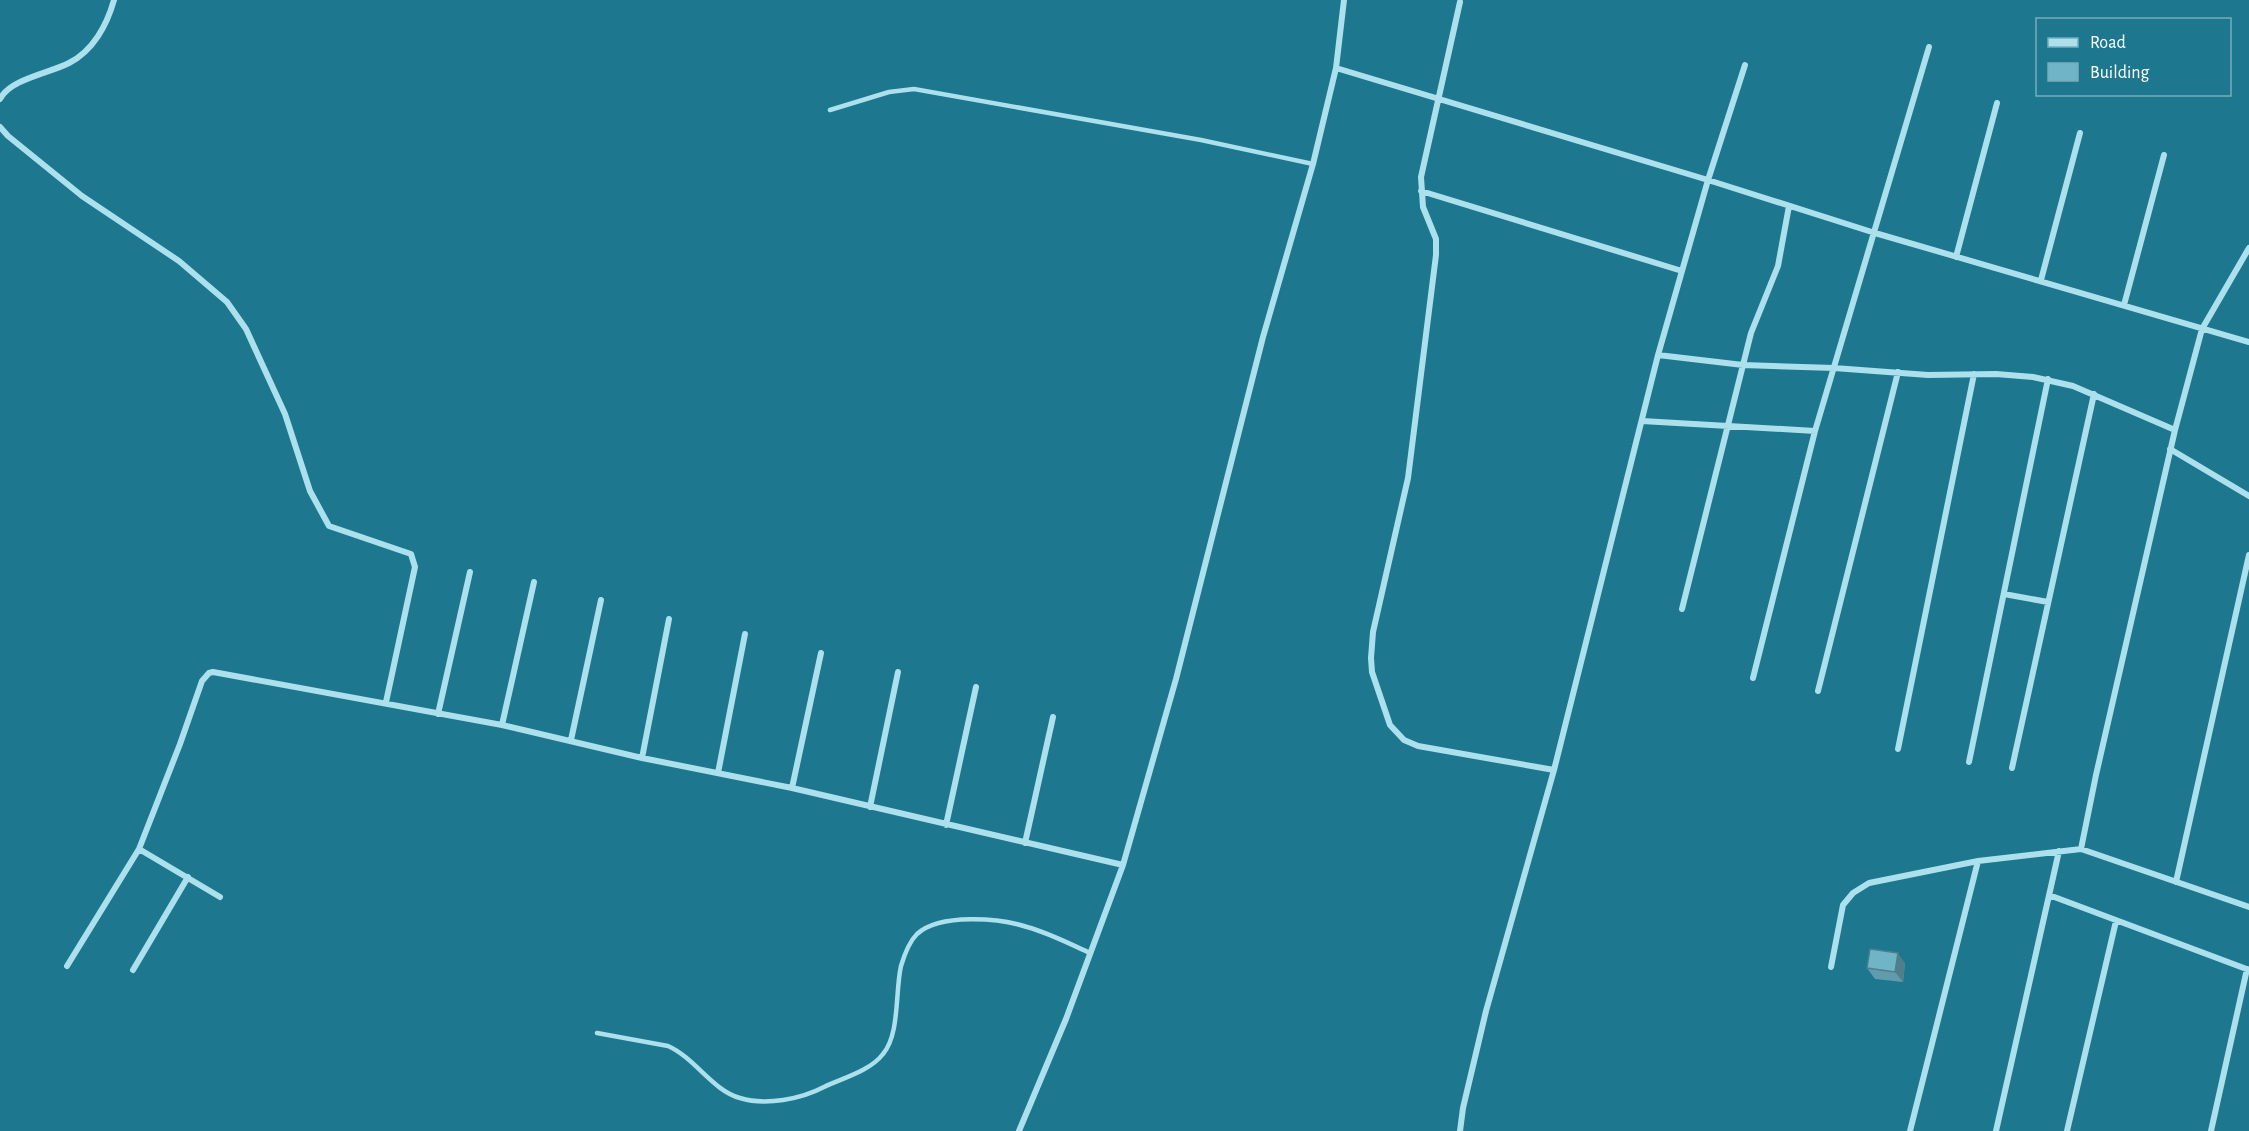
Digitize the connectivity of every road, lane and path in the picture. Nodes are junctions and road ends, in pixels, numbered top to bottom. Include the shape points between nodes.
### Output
1 (114, 0) edge
2 (1344, 0) edge
3 (1460, 2) dead end
4 (1929, 47) dead end
5 (1745, 65) dead end
6 (1336, 68) junction
7 (1438, 98) junction
8 (0, 99) edge
9 (1997, 103) dead end
10 (830, 110) dead end
11 (0, 127) edge
12 (2080, 133) dead end
13 (2164, 155) dead end
14 (1313, 164) junction
15 (1708, 180) junction
16 (1420, 191) junction
17 (1789, 206) junction
18 (1875, 233) junction
19 (2249, 248) edge
20 (1956, 257) junction
21 (1682, 271) junction
22 (2041, 280) junction
23 (2124, 305) junction
24 (2202, 329) junction
25 (2249, 342) edge
26 (1658, 355) junction
27 (1743, 365) junction
28 (1834, 368) junction
29 (1898, 372) junction
30 (1974, 374) junction
31 (2048, 380) junction
32 (2094, 394) junction
33 (1642, 422) junction
34 (1728, 426) junction
35 (2175, 430) junction
36 (1815, 431) junction
37 (2170, 450) junction
38 (2249, 496) edge
39 (2249, 555) edge
40 (470, 572) dead end
41 (534, 582) dead end
42 (2004, 594) junction
43 (601, 600) dead end
44 (2048, 602) junction
45 (1683, 609) dead end
46 (669, 619) dead end
47 (745, 634) dead end
48 (821, 653) dead end
49 (898, 672) dead end
50 (1753, 678) dead end
51 (976, 687) dead end
52 (1818, 692) dead end
53 (386, 702) junction
54 (438, 714) junction
55 (1053, 717) dead end
56 (502, 725) junction
57 (571, 740) junction
58 (1898, 749) dead end
59 (642, 758) junction
60 (1969, 762) dead end
61 (2013, 768) dead end
62 (1554, 770) junction
63 (718, 773) junction
64 (792, 788) junction
65 (870, 807) junction
66 (946, 825) junction
67 (1026, 843) junction
68 (139, 849) junction
69 (2081, 849) junction
70 (2059, 851) junction
71 (1978, 861) junction
72 (1123, 865) junction
73 (188, 877) junction
74 (2176, 882) junction
75 (2049, 895) junction
76 (220, 897) dead end
77 (2249, 907) edge
78 (2116, 921) junction
79 (1090, 953) junction
80 (67, 966) dead end
81 (1831, 967) dead end
82 (2248, 969) edge
83 (133, 970) dead end
84 (597, 1033) dead end
85 (1019, 1131) edge
86 (1460, 1131) edge
87 (1910, 1131) edge
88 (1996, 1131) edge
89 (2067, 1131) edge
90 (2211, 1131) edge

1 - 8 street via 96,40 82,55 15,85
2 - 6 street
3 - 7 street
4 - 18 street
5 - 15 street
6 - 7 street
6 - 14 street
7 - 15 street
7 - 16 street
9 - 20 street
10 - 14 lane via 889,92 914,89
11 - 53 street via 82,196 179,261 227,302 246,329 285,414 310,491 329,526 411,554 415,567
12 - 22 street
13 - 23 street
14 - 72 street via 1263,337 1176,679
15 - 17 street
15 - 21 street
16 - 21 street
16 - 62 street via 1436,239 1436,255 1408,478 1373,632 1372,672 1390,725 1404,740 1418,746
17 - 18 street
17 - 27 street via 1778,266
18 - 20 street
18 - 28 street
19 - 24 street
20 - 22 street
21 - 26 street
22 - 23 street
23 - 24 street
24 - 25 street
24 - 35 street
26 - 27 street
26 - 33 street
27 - 28 street
27 - 34 street
28 - 29 street
28 - 36 street
29 - 30 street
29 - 52 street
30 - 31 street
30 - 58 street
31 - 32 street
31 - 42 street
32 - 35 street
32 - 44 street
33 - 34 street
33 - 62 street
34 - 36 street
34 - 45 street
35 - 37 street
36 - 50 street
37 - 38 street
37 - 69 street
39 - 74 street
40 - 54 street
41 - 56 street
42 - 44 street
42 - 60 street
43 - 57 street
44 - 61 street
46 - 59 street
47 - 63 street
48 - 64 street
49 - 65 street
51 - 66 street
53 - 54 street
53 - 68 street via 223,673 209,674 202,681
54 - 56 street
55 - 67 street
56 - 57 street
57 - 59 street
59 - 63 street
62 - 86 street via 1486,1011
63 - 64 street
64 - 65 street
65 - 66 street
66 - 67 street
67 - 72 street
68 - 73 street
68 - 80 street
69 - 70 street
69 - 74 street
70 - 71 street
70 - 75 street
71 - 81 street via 1869,883 1853,893 1843,905
71 - 87 street
72 - 79 street
73 - 76 street
73 - 83 street
74 - 77 street
75 - 78 street
75 - 88 street
78 - 82 street
78 - 89 street
79 - 84 lane via 1026,926 958,920 931,926 917,934 906,951 891,1042 884,1054 873,1064 813,1093 778,1100 736,1097 668,1046
79 - 85 street
82 - 90 street

